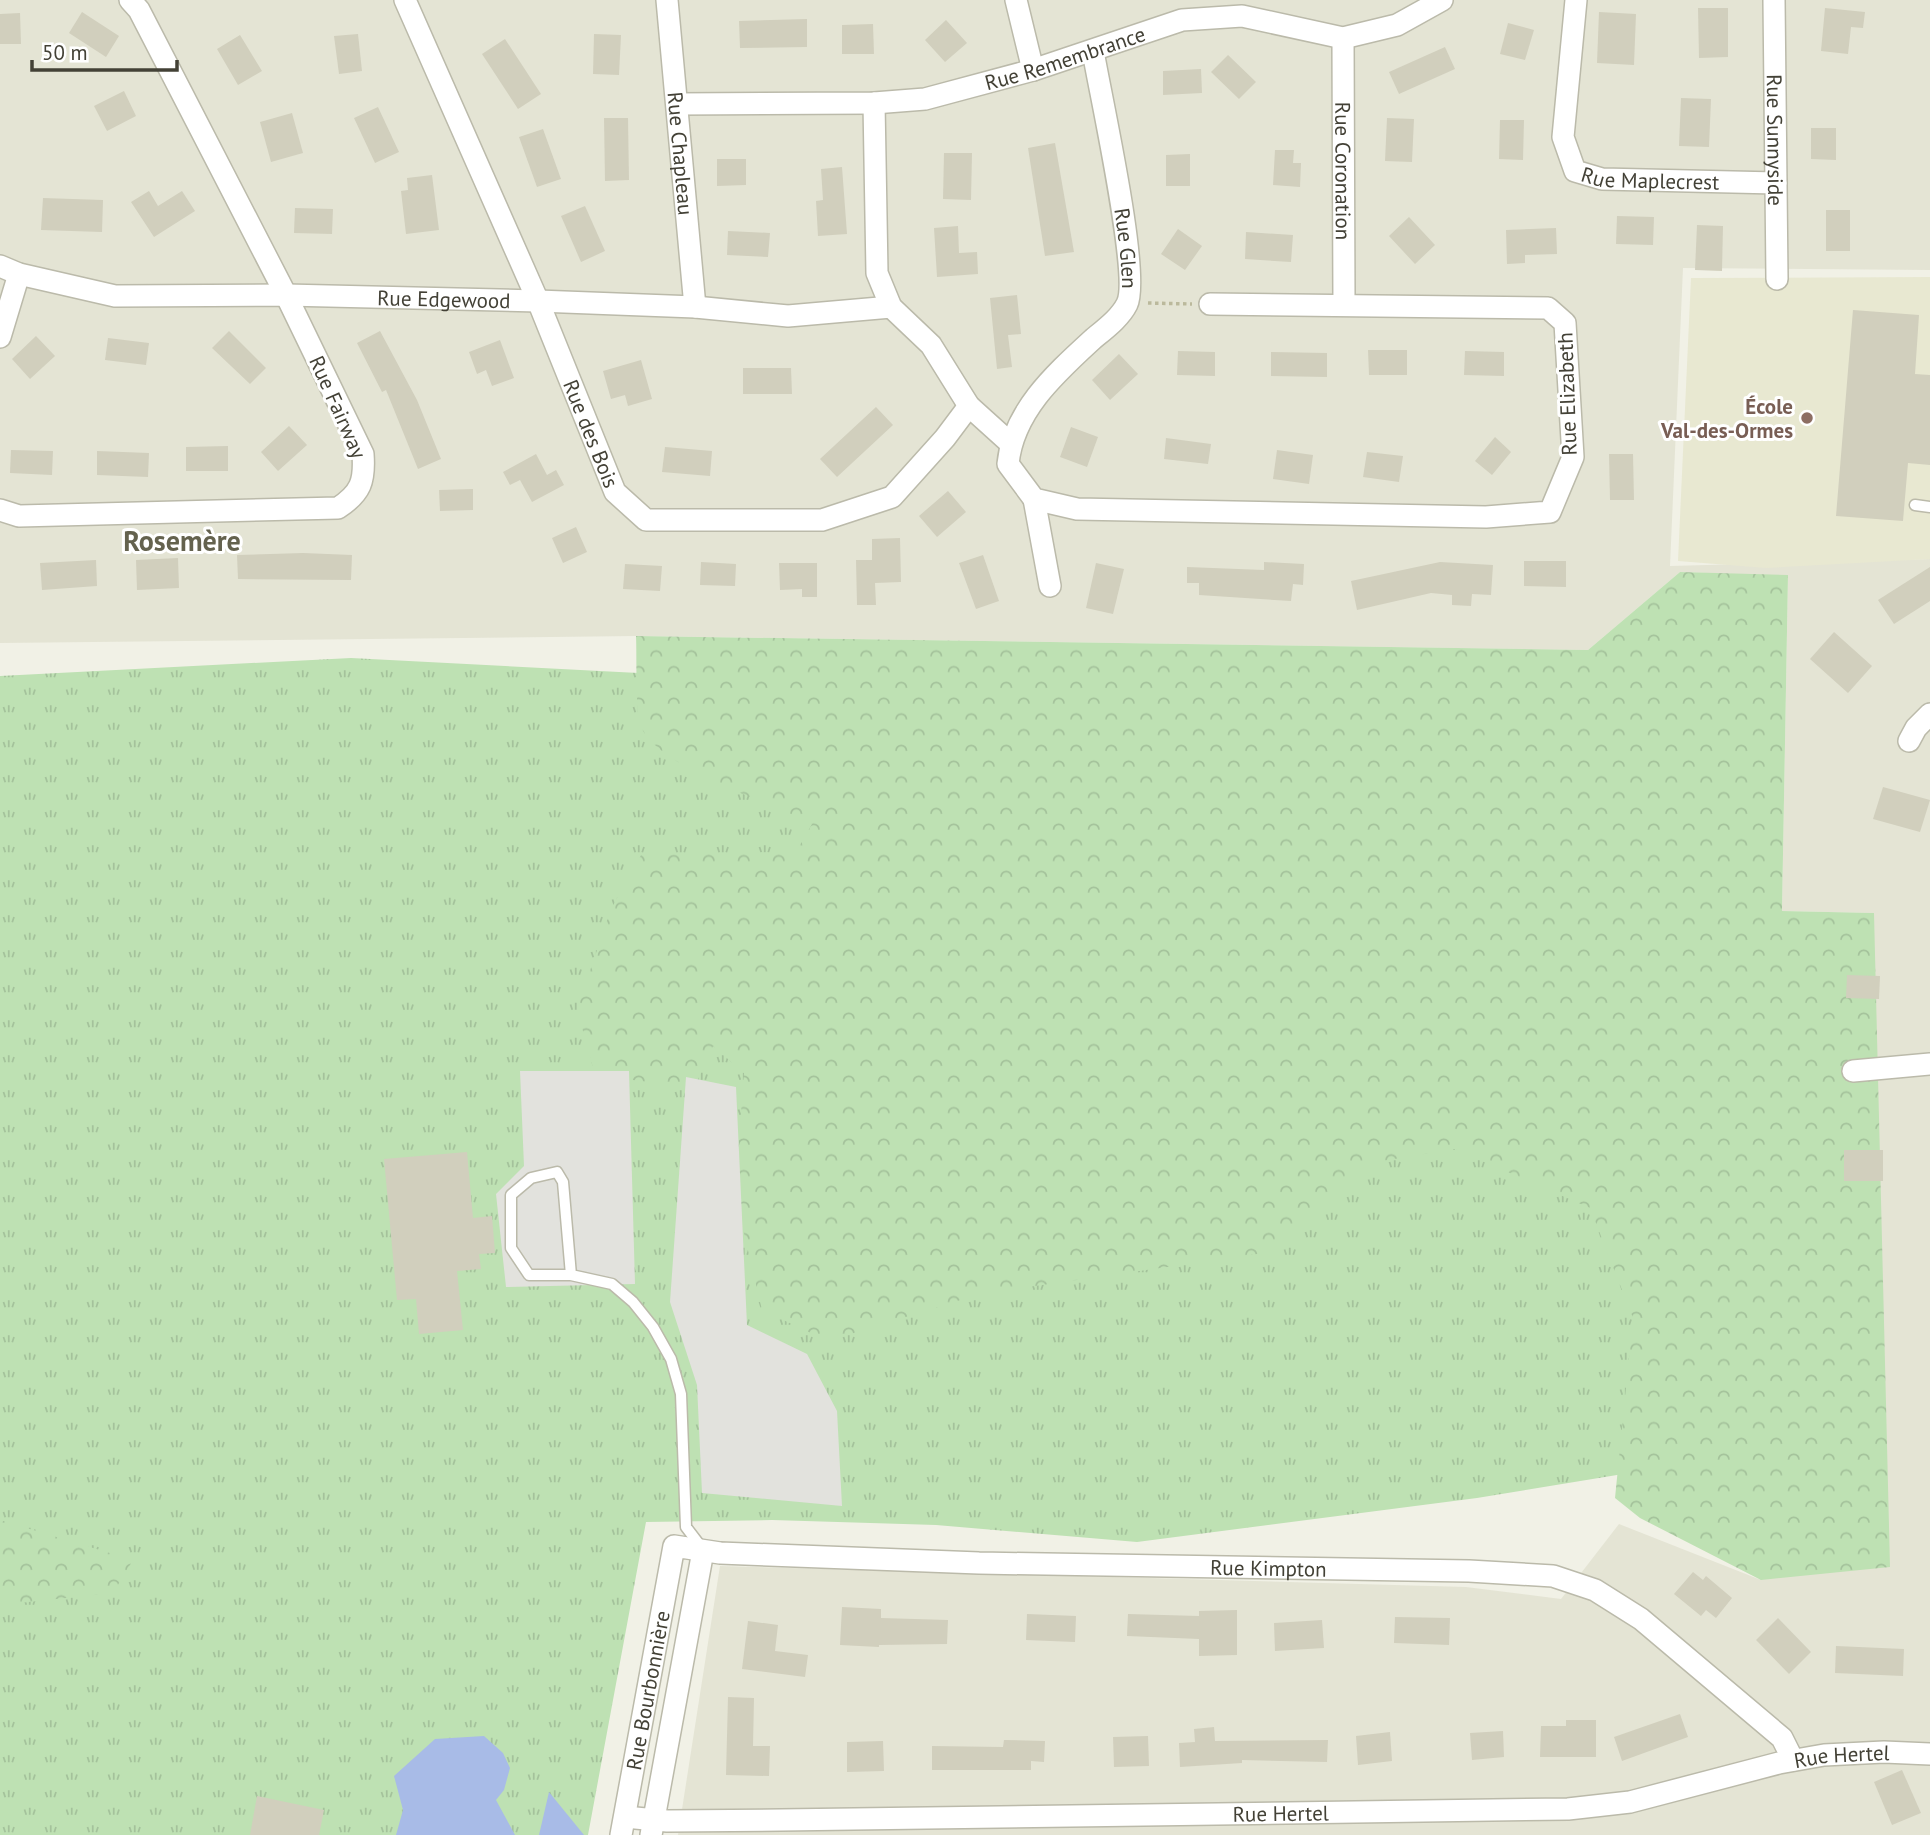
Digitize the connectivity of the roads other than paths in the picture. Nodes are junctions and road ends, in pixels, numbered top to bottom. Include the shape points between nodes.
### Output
1 (130, 0) edge
2 (405, 0) edge
3 (667, 0) edge
4 (1016, 0) edge
5 (1442, 0) edge
6 (1576, 0) edge
7 (1774, 0) edge
8 (1241, 8) edge
9 (1343, 37) junction
10 (1093, 51) junction
11 (1033, 70) junction
12 (874, 103) junction
13 (677, 104) junction
14 (1776, 183) junction
15 (9, 270) edge
16 (1777, 279) dead end
17 (286, 295) junction
18 (538, 300) junction
19 (1210, 304) road end
20 (1344, 305) junction
21 (695, 307) junction
22 (891, 307) junction
23 (0, 337) edge
24 (969, 405) junction
25 (1010, 443) junction
26 (1034, 499) junction
27 (1915, 506) dead end
28 (1930, 507) edge
29 (0, 510) edge
30 (1050, 586) dead end
31 (1930, 714) edge
32 (1909, 741) dead end
33 (1930, 1064) edge
34 (1853, 1071) dead end
35 (571, 1275) junction
36 (686, 1527) junction
37 (674, 1546) junction
38 (703, 1550) junction
39 (1930, 1754) edge
40 (1793, 1760) junction
41 (623, 1826) edge
42 (653, 1828) edge

1 - 17 street, Rue Fairway
2 - 18 street, Rue des Bois
3 - 13 street, Rue Chapleau
4 - 11 street
5 - 9 street, Rue Remembrance via 1397,24
6 - 14 street, Rue Maplecrest via 1563,136 1575,171 1602,178
7 - 14 street, Rue Sunnyside
8 - 9 street, Rue Remembrance
8 - 10 street, Rue Remembrance via 1182,20
9 - 20 street, Rue Coronation
10 - 11 street, Rue Remembrance
10 - 25 street, Rue Glen via 1131,262 1128,303 1059,370 1032,403
11 - 12 street, Rue Remembrance via 925,99
12 - 13 street, Rue Remembrance
12 - 22 street via 877,273
13 - 21 street, Rue Chapleau
14 - 16 street, Rue Sunnyside
15 - 17 street, Rue Edgewood via 116,296
15 - 23 street
17 - 18 street, Rue Edgewood
17 - 29 street, Rue Fairway via 363,454 364,479 355,497 338,508 19,516
18 - 21 street, Rue Edgewood
18 - 24 street, Rue des Bois via 615,492 646,520 822,520 892,497 946,438
19 - 20 street, Rue Elizabeth
20 - 26 street, Rue Elizabeth via 1548,308 1564,323 1573,457 1550,512 1486,517 1091,509
21 - 22 street, Rue Edgewood via 788,316
22 - 24 street via 932,345
24 - 25 street
25 - 26 street via 1008,464
26 - 30 street
27 - 28 lane
31 - 32 street
33 - 34 street
35 - 35 lane via 528,1275 511,1248 511,1195 531,1178 557,1172 562,1182
35 - 36 lane via 612,1284 653,1327 671,1359 681,1394
36 - 37 lane
36 - 38 lane
37 - 38 street, Rue Kimpton
37 - 41 street, Rue Bourbonnière
38 - 40 street, Rue Kimpton via 995,1563 1553,1576 1595,1590 1641,1619 1782,1738
38 - 42 street, Rue Bourbonnière
39 - 40 street, Rue Hertel via 1884,1752
40 - 42 street, Rue Hertel via 1630,1802 1567,1809
41 - 42 street, Rue Hertel

